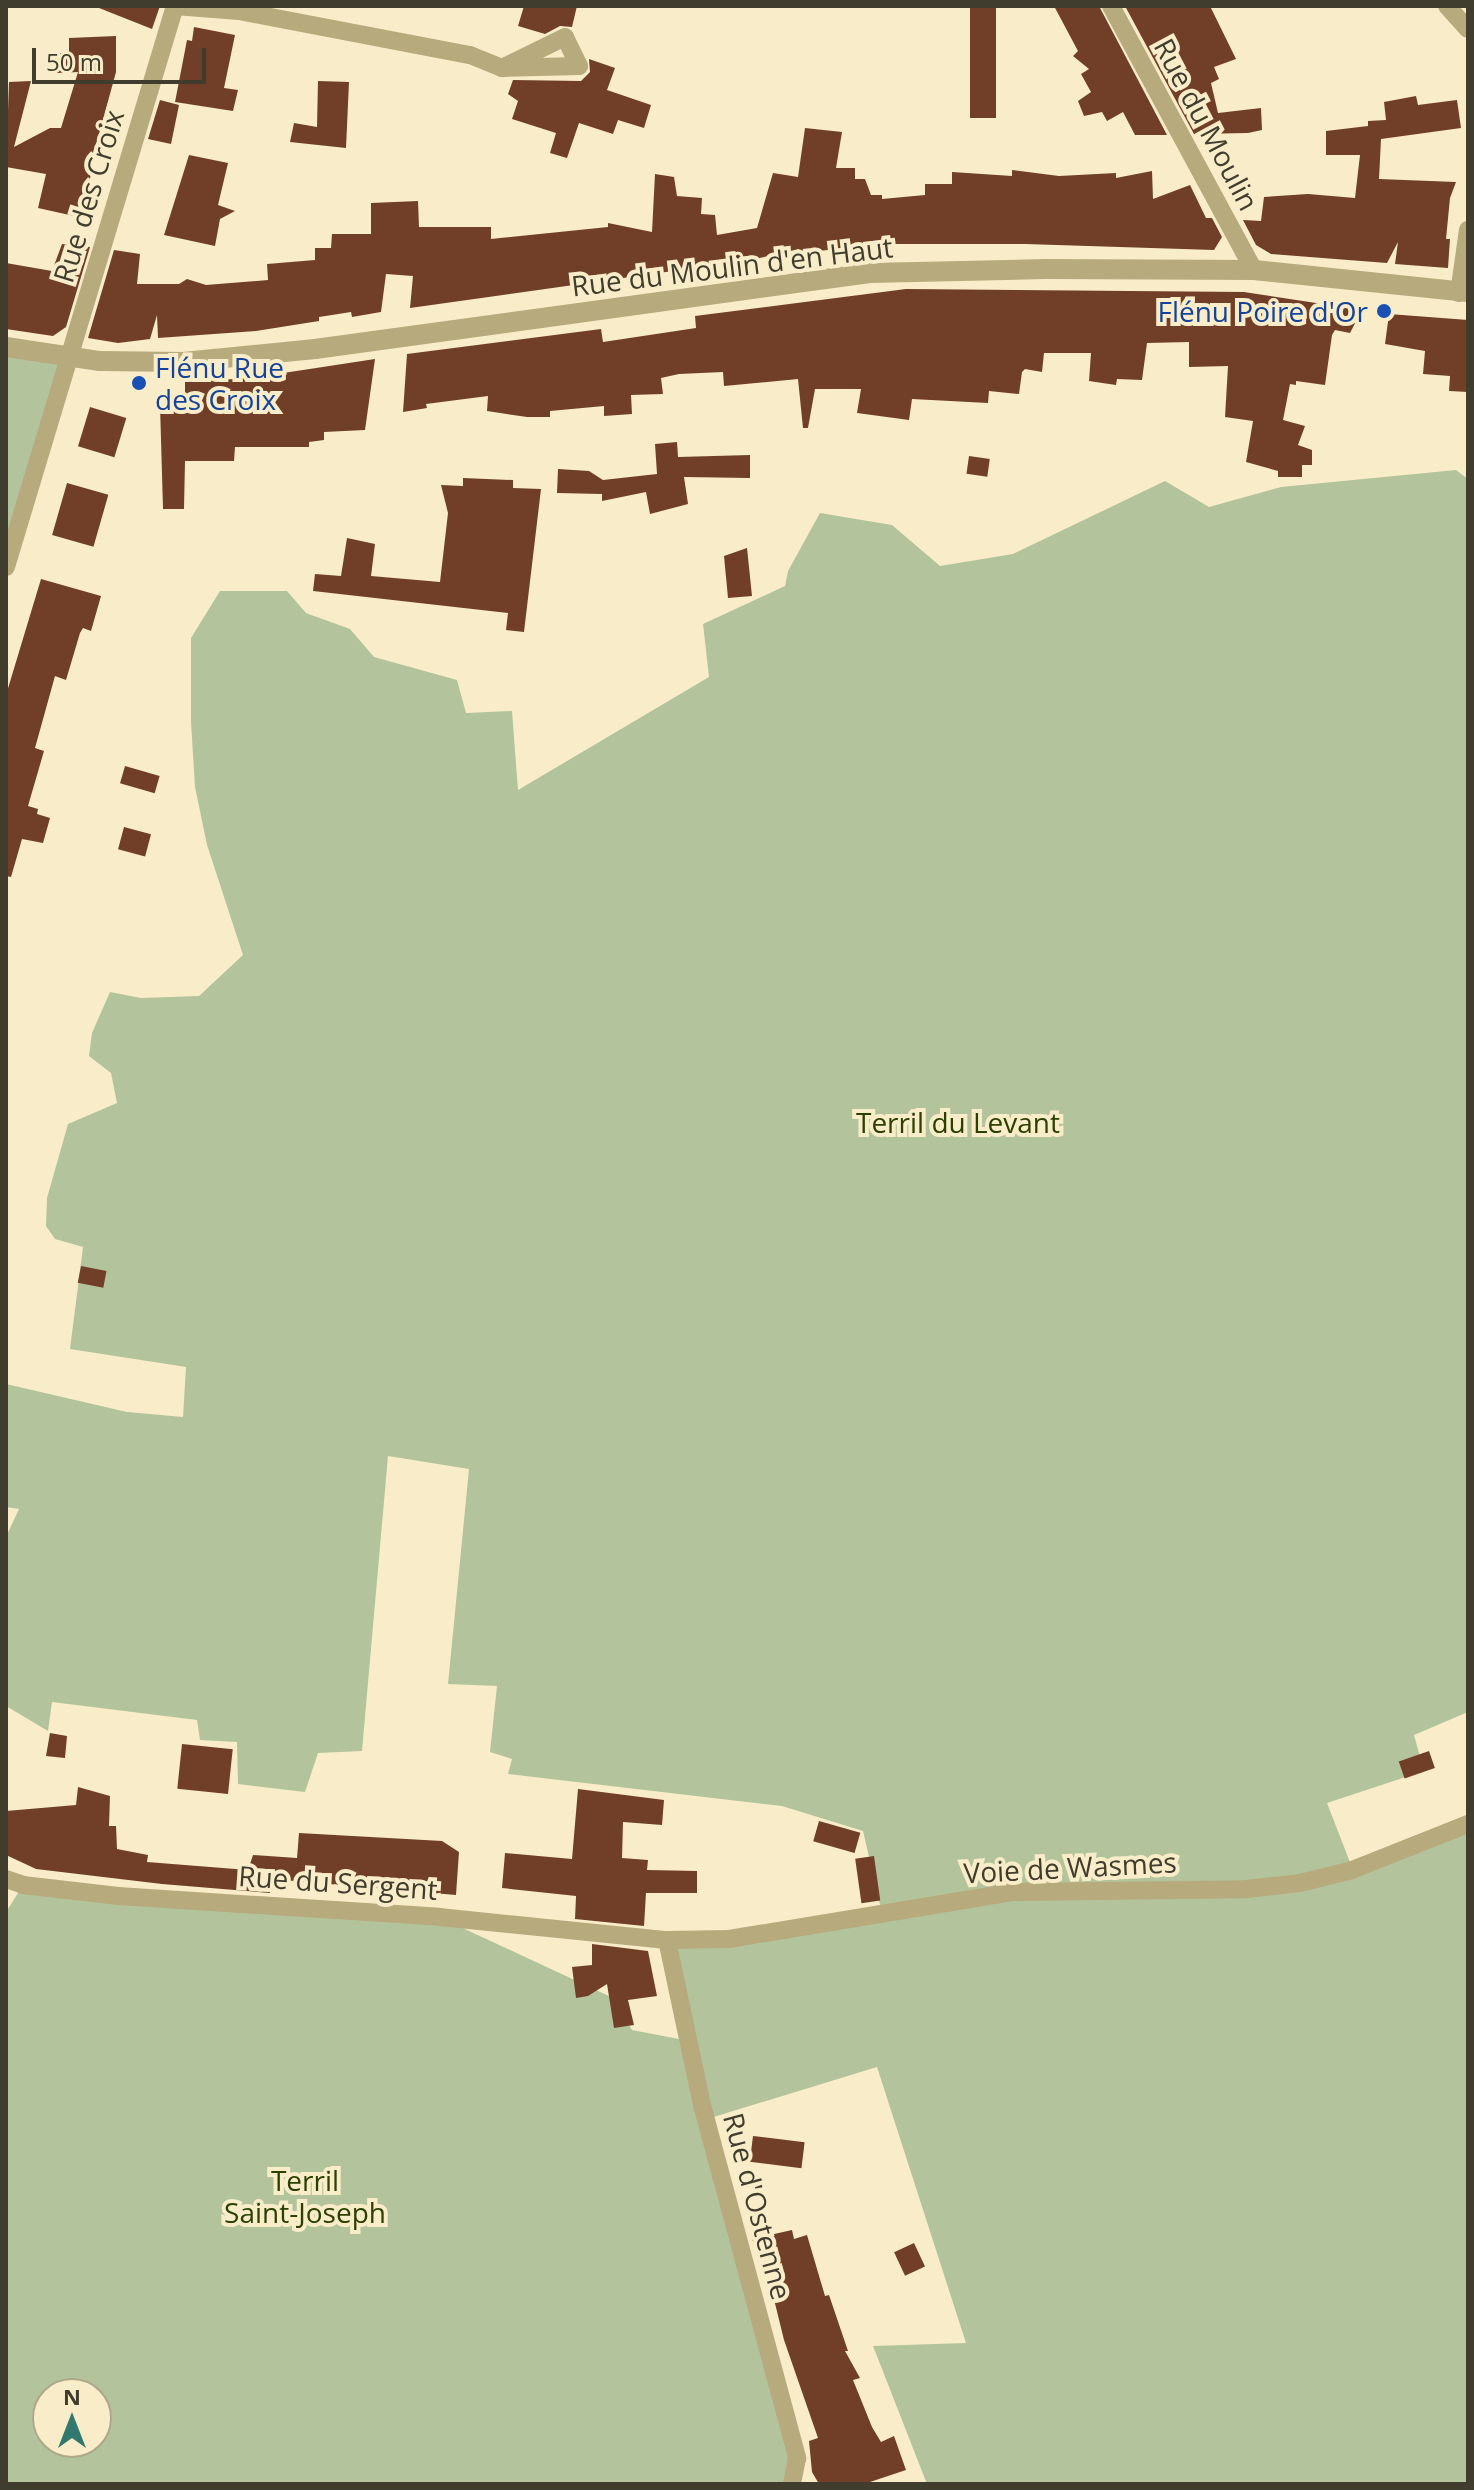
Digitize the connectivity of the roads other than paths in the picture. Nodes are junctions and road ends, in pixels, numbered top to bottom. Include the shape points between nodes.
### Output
1 (175, 6) edge
2 (1111, 6) edge
3 (1447, 6) edge
4 (1468, 29) edge
5 (502, 68) dead end
6 (1468, 230) edge
7 (1254, 270) junction
8 (1464, 293) edge
9 (6, 347) edge
10 (69, 356) junction
11 (6, 567) edge
12 (1468, 1824) edge
13 (6, 1879) edge
14 (667, 1940) junction
15 (792, 2484) edge

1 - 5 street via 254,14 470,55
1 - 10 street, Rue des Croix
2 - 7 street, Rue du Moulin
3 - 4 street
6 - 8 street
7 - 8 street, Rue du Moulin d'en Haut
7 - 10 street, Rue du Moulin d'en Haut via 870,273 245,356 183,362
9 - 10 street, Rue du Moulin d'en Haut
10 - 11 street, Rue des Croix
12 - 14 street, Voie de Wasmes via 1352,1870 1300,1883 1246,1889 1014,1892 803,1929 729,1939
13 - 14 street, Rue du Sergent via 118,1896 424,1916
14 - 15 street, Rue d'Ostenne via 702,2105 797,2458

